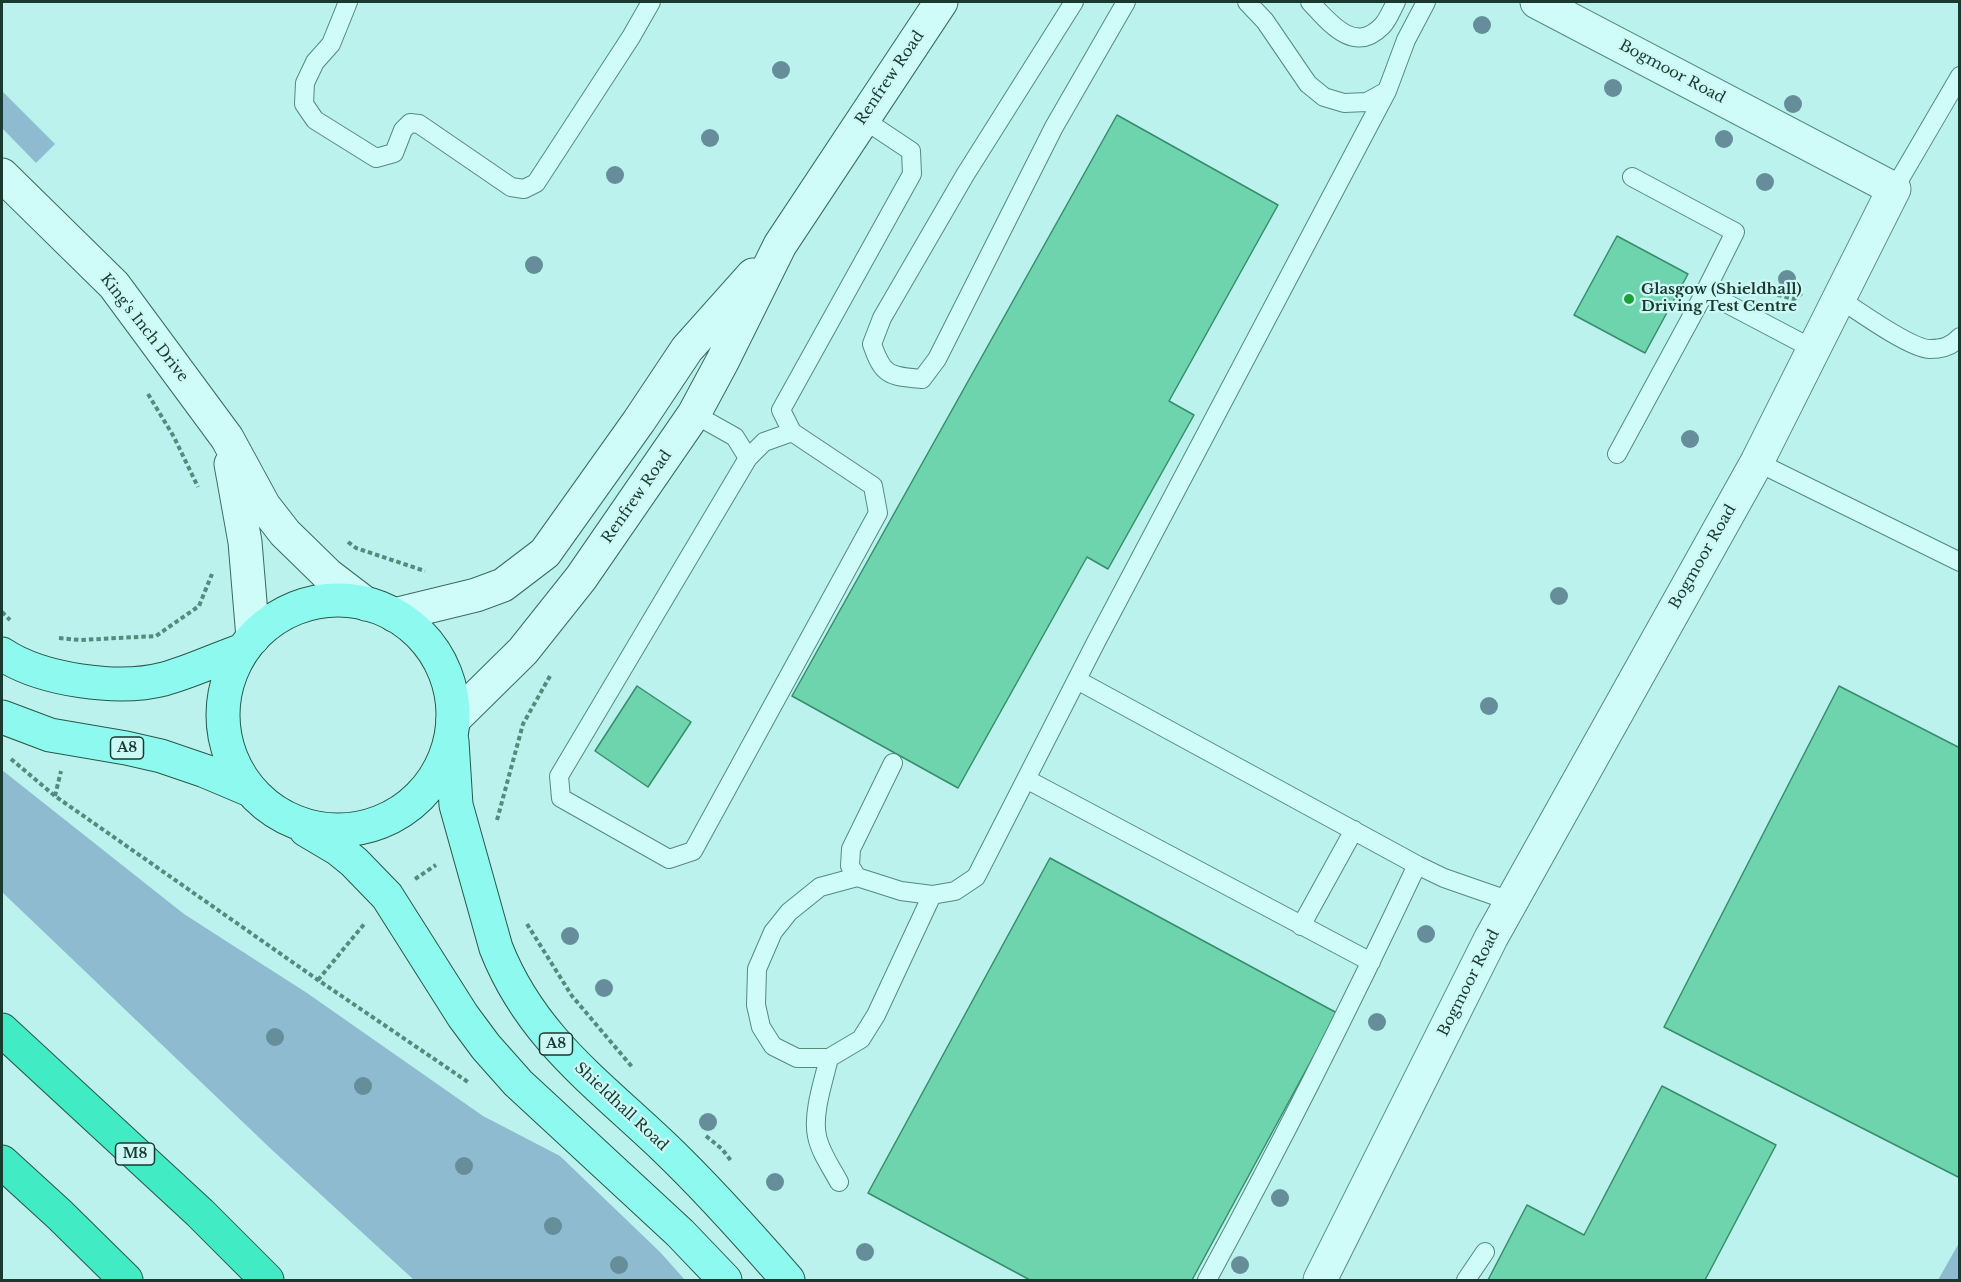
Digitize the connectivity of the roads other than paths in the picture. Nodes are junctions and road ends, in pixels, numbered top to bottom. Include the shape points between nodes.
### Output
1 (348, 2) edge
2 (651, 2) edge
3 (942, 2) edge
4 (1074, 2) edge
5 (1126, 2) edge
6 (1247, 2) edge
7 (1310, 2) edge
8 (1396, 2) edge
9 (1426, 2) edge
10 (1544, 3) edge
11 (1959, 76) edge
12 (1386, 91) junction
13 (863, 119) junction
14 (1632, 177) dead end
15 (7, 180) edge
16 (1894, 189) junction
17 (780, 245) junction
18 (1705, 292) junction
19 (1840, 299) junction
20 (1959, 337) edge
21 (1815, 350) junction
22 (694, 414) junction
23 (792, 432) junction
24 (227, 438) junction
25 (1617, 454) dead end
26 (748, 459) junction
27 (1757, 462) junction
28 (1959, 562) edge
29 (380, 609) junction
30 (248, 644) junction
31 (2, 654) edge
32 (1077, 680) junction
33 (2, 717) edge
34 (452, 728) junction
35 (893, 763) dead end
36 (1026, 779) junction
37 (250, 790) junction
38 (289, 819) junction
39 (1354, 830) junction
40 (1418, 865) junction
41 (857, 877) junction
42 (932, 895) junction
43 (1513, 902) junction
44 (1301, 926) junction
45 (1371, 962) junction
46 (2, 1030) edge
47 (829, 1058) junction
48 (2, 1162) edge
49 (839, 1182) dead end
50 (1485, 1252) dead end
51 (126, 1281) edge
52 (267, 1281) edge
53 (725, 1281) edge
54 (788, 1281) edge
55 (1207, 1281) edge
56 (1320, 1281) edge
57 (1466, 1281) edge

1 - 2 lane via 330,44 305,83 304,104 315,120 376,158 394,153 403,130 410,123 419,124 511,187 524,189 536,183
3 - 13 street, Renfrew Road
4 - 5 lane via 965,174 882,318 872,344 879,363 895,377 922,379 937,359 1054,127
6 - 12 lane via 1265,21 1308,84 1324,97 1344,103 1366,102
7 - 8 lane via 1334,28 1350,37 1369,36 1383,25
9 - 12 lane
10 - 16 street, Bogmoor Road
11 - 16 lane
12 - 32 lane
13 - 17 street, Renfrew Road
13 - 23 lane via 911,151 912,174 781,410
14 - 18 lane via 1736,232
15 - 24 street, King's Inch Drive via 114,285
16 - 19 street, Bogmoor Road
17 - 22 street, Renfrew Road
17 - 29 street, Renfrew Road via 687,349 545,553 503,585 476,595
18 - 21 lane
18 - 25 lane
19 - 20 lane via 1898,336 1928,349 1952,345
19 - 21 street, Bogmoor Road
21 - 27 street, Bogmoor Road
22 - 26 lane via 735,437
22 - 34 street, Renfrew Road via 574,587 523,651
23 - 26 lane via 764,442
23 - 26 lane via 873,486 878,513 693,851 669,859 561,798 560,776
24 - 29 street, King's Inch Drive via 264,506 285,533 328,574
24 - 30 street, King's Inch Drive via 245,542
27 - 28 lane
27 - 43 street, Bogmoor Road
29 - 30 main road via 322,601 290,610 266,625
29 - 34 main road, Shieldhall Road via 415,629 432,648 445,672 453,700
30 - 31 main road via 164,679 132,683 71,680 14,663
30 - 37 main road via 231,671 223,713 224,734 234,765
32 - 36 lane
32 - 39 lane
33 - 37 main road, A8 via 50,735 161,756
34 - 38 main road via 446,756 428,788 408,807 382,822 329,830
34 - 54 main road, Shieldhall Road / A8 via 456,805 496,948 520,999 572,1062 711,1194
35 - 41 lane via 851,849 850,866
36 - 42 lane via 976,877 955,891
36 - 44 lane
37 - 38 main road
38 - 53 main road via 338,849 371,878 387,896 486,1047 518,1083 680,1233
39 - 40 lane
39 - 44 lane
40 - 43 lane
40 - 45 lane
41 - 42 lane via 901,891
41 - 47 lane via 820,886 789,912 774,932 757,969 756,1005 761,1027 773,1046 796,1058
42 - 47 lane via 861,1039
43 - 56 street, Bogmoor Road via 1491,938
44 - 45 lane
45 - 55 lane
46 - 52 highway, M8 via 200,1213
47 - 49 lane via 817,1114 817,1135
48 - 51 highway
50 - 57 lane

